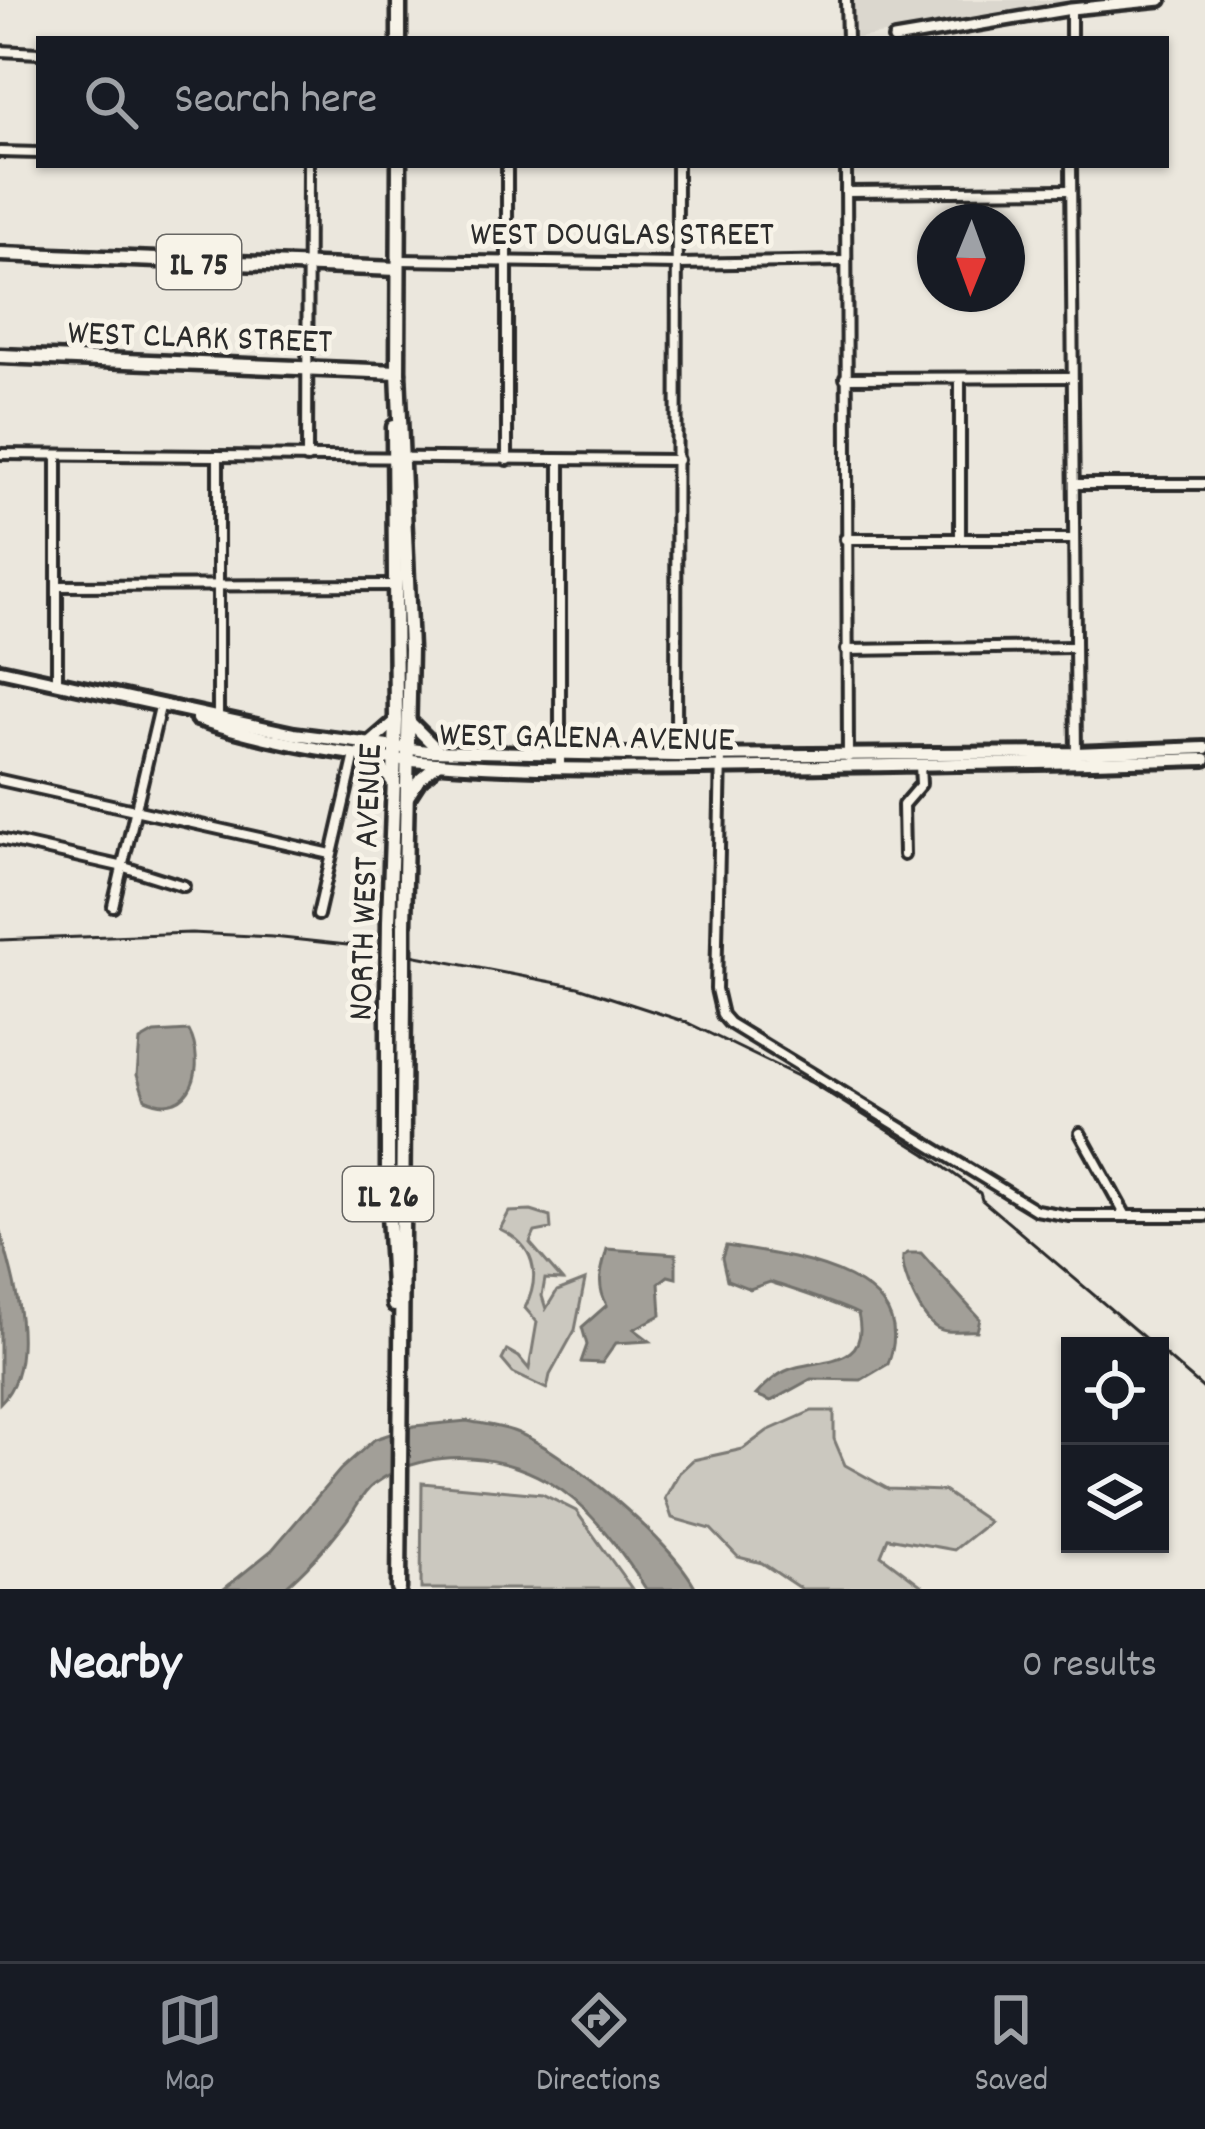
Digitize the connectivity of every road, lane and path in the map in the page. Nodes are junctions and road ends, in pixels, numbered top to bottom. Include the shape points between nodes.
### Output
1 (399, 0) edge
2 (846, 0) edge
3 (1162, 0) edge
4 (1071, 9) junction
5 (399, 36) edge
6 (847, 36) edge
7 (912, 36) edge
8 (1071, 36) edge
9 (0, 51) edge
10 (36, 52) edge
11 (0, 152) edge
12 (36, 153) edge
13 (308, 168) edge
14 (399, 168) edge
15 (507, 168) edge
16 (677, 168) edge
17 (846, 168) edge
18 (1071, 168) edge
19 (1071, 190) junction
20 (846, 192) junction
21 (0, 254) edge
22 (846, 261) junction
23 (507, 262) junction
24 (679, 264) junction
25 (399, 265) junction
26 (308, 266) junction
27 (0, 356) edge
28 (309, 369) junction
29 (398, 372) junction
30 (1072, 377) junction
31 (845, 378) junction
32 (960, 379) junction
33 (0, 454) edge
34 (57, 455) junction
35 (218, 457) junction
36 (307, 458) junction
37 (397, 459) junction
38 (507, 460) junction
39 (560, 460) junction
40 (678, 460) junction
41 (1074, 484) junction
42 (1205, 484) edge
43 (960, 538) junction
44 (845, 539) junction
45 (1074, 539) junction
46 (219, 585) junction
47 (402, 585) junction
48 (57, 586) junction
49 (1074, 647) junction
50 (846, 650) junction
51 (0, 670) edge
52 (57, 683) junction
53 (160, 707) junction
54 (402, 721) junction
55 (218, 722) junction
56 (1205, 748) edge
57 (369, 751) junction
58 (355, 755) junction
59 (402, 755) junction
60 (440, 757) junction
61 (1076, 759) junction
62 (848, 760) junction
63 (1205, 760) edge
64 (721, 761) junction
65 (560, 762) junction
66 (676, 762) junction
67 (920, 765) junction
68 (0, 780) edge
69 (395, 785) junction
70 (406, 800) junction
71 (137, 812) junction
72 (0, 839) edge
73 (332, 854) junction
74 (904, 855) dead end
75 (124, 866) junction
76 (184, 886) dead end
77 (113, 906) dead end
78 (317, 915) dead end
79 (396, 924) junction
80 (1080, 1133) dead end
81 (1205, 1216) edge
82 (1127, 1217) junction
83 (399, 1394) junction
84 (399, 1589) edge

1 - 5 main road
2 - 6 street
3 - 4 street
4 - 7 street
4 - 8 street
9 - 10 street
11 - 12 street
13 - 26 street
14 - 25 main road, NORTH WEST AVENUE / IL 26
15 - 23 street
16 - 24 street
17 - 20 street
18 - 19 street
19 - 20 street
19 - 30 street
20 - 22 street
21 - 26 main road, WEST DOUGLAS STREET / IL 75
22 - 24 street, WEST DOUGLAS STREET
22 - 31 street
23 - 24 street, WEST DOUGLAS STREET
23 - 25 street, WEST DOUGLAS STREET
23 - 38 street
24 - 40 street
25 - 26 main road, WEST DOUGLAS STREET / IL 75
25 - 29 main road, NORTH WEST AVENUE / IL 26
26 - 28 street
27 - 28 main road, WEST CLARK STREET
28 - 29 main road, WEST CLARK STREET
28 - 36 street
29 - 37 main road, NORTH WEST AVENUE / IL 26
30 - 32 street
30 - 41 street
31 - 32 street
31 - 44 street
32 - 43 street
33 - 34 street
34 - 35 street
34 - 48 street
35 - 36 street
35 - 46 street
36 - 37 street
37 - 38 street
37 - 47 main road, NORTH WEST AVENUE / IL 26
38 - 39 street
39 - 40 street
39 - 65 street
40 - 66 street
41 - 42 street
41 - 45 street
43 - 44 street
43 - 45 street
44 - 50 street
45 - 49 street
46 - 47 street
46 - 48 street
46 - 55 street
47 - 54 main road, NORTH WEST AVENUE / IL 26
48 - 52 street
49 - 50 street
49 - 61 street
50 - 62 street
51 - 52 main road, WEST GALENA AVENUE
52 - 53 main road, WEST GALENA AVENUE
53 - 55 main road, WEST GALENA AVENUE
53 - 71 street
54 - 57 main road
54 - 59 main road, NORTH WEST AVENUE / IL 26
54 - 60 main road
55 - 57 main road, WEST GALENA AVENUE
55 - 58 main road, WEST GALENA AVENUE
56 - 61 main road, WEST GALENA AVENUE
57 - 58 main road, WEST GALENA AVENUE
57 - 59 main road, WEST GALENA AVENUE
57 - 69 main road
58 - 73 street
59 - 60 main road, WEST GALENA AVENUE
59 - 69 main road, NORTH WEST AVENUE / IL 26
59 - 70 main road, NORTH WEST AVENUE / IL 26
60 - 65 main road, WEST GALENA AVENUE
60 - 70 main road
61 - 62 main road, WEST GALENA AVENUE
61 - 63 main road, WEST GALENA AVENUE
61 - 67 main road, WEST GALENA AVENUE
62 - 64 main road, WEST GALENA AVENUE
62 - 67 main road, WEST GALENA AVENUE
64 - 66 main road, WEST GALENA AVENUE
64 - 82 street via 722,1015 1036,1210
65 - 66 main road, WEST GALENA AVENUE
67 - 74 street via 921,784 903,805
68 - 71 street
69 - 79 main road, NORTH WEST AVENUE / IL 26
70 - 79 main road, NORTH WEST AVENUE / IL 26
71 - 73 street
71 - 75 street
72 - 75 street
73 - 78 street
75 - 76 street
75 - 77 street
79 - 83 main road, NORTH WEST AVENUE / IL 26, bridge via 404,996
79 - 83 main road, NORTH WEST AVENUE / IL 26, bridge via 388,1197
80 - 82 street
81 - 82 street
83 - 84 main road, NORTH WEST AVENUE / IL 26

